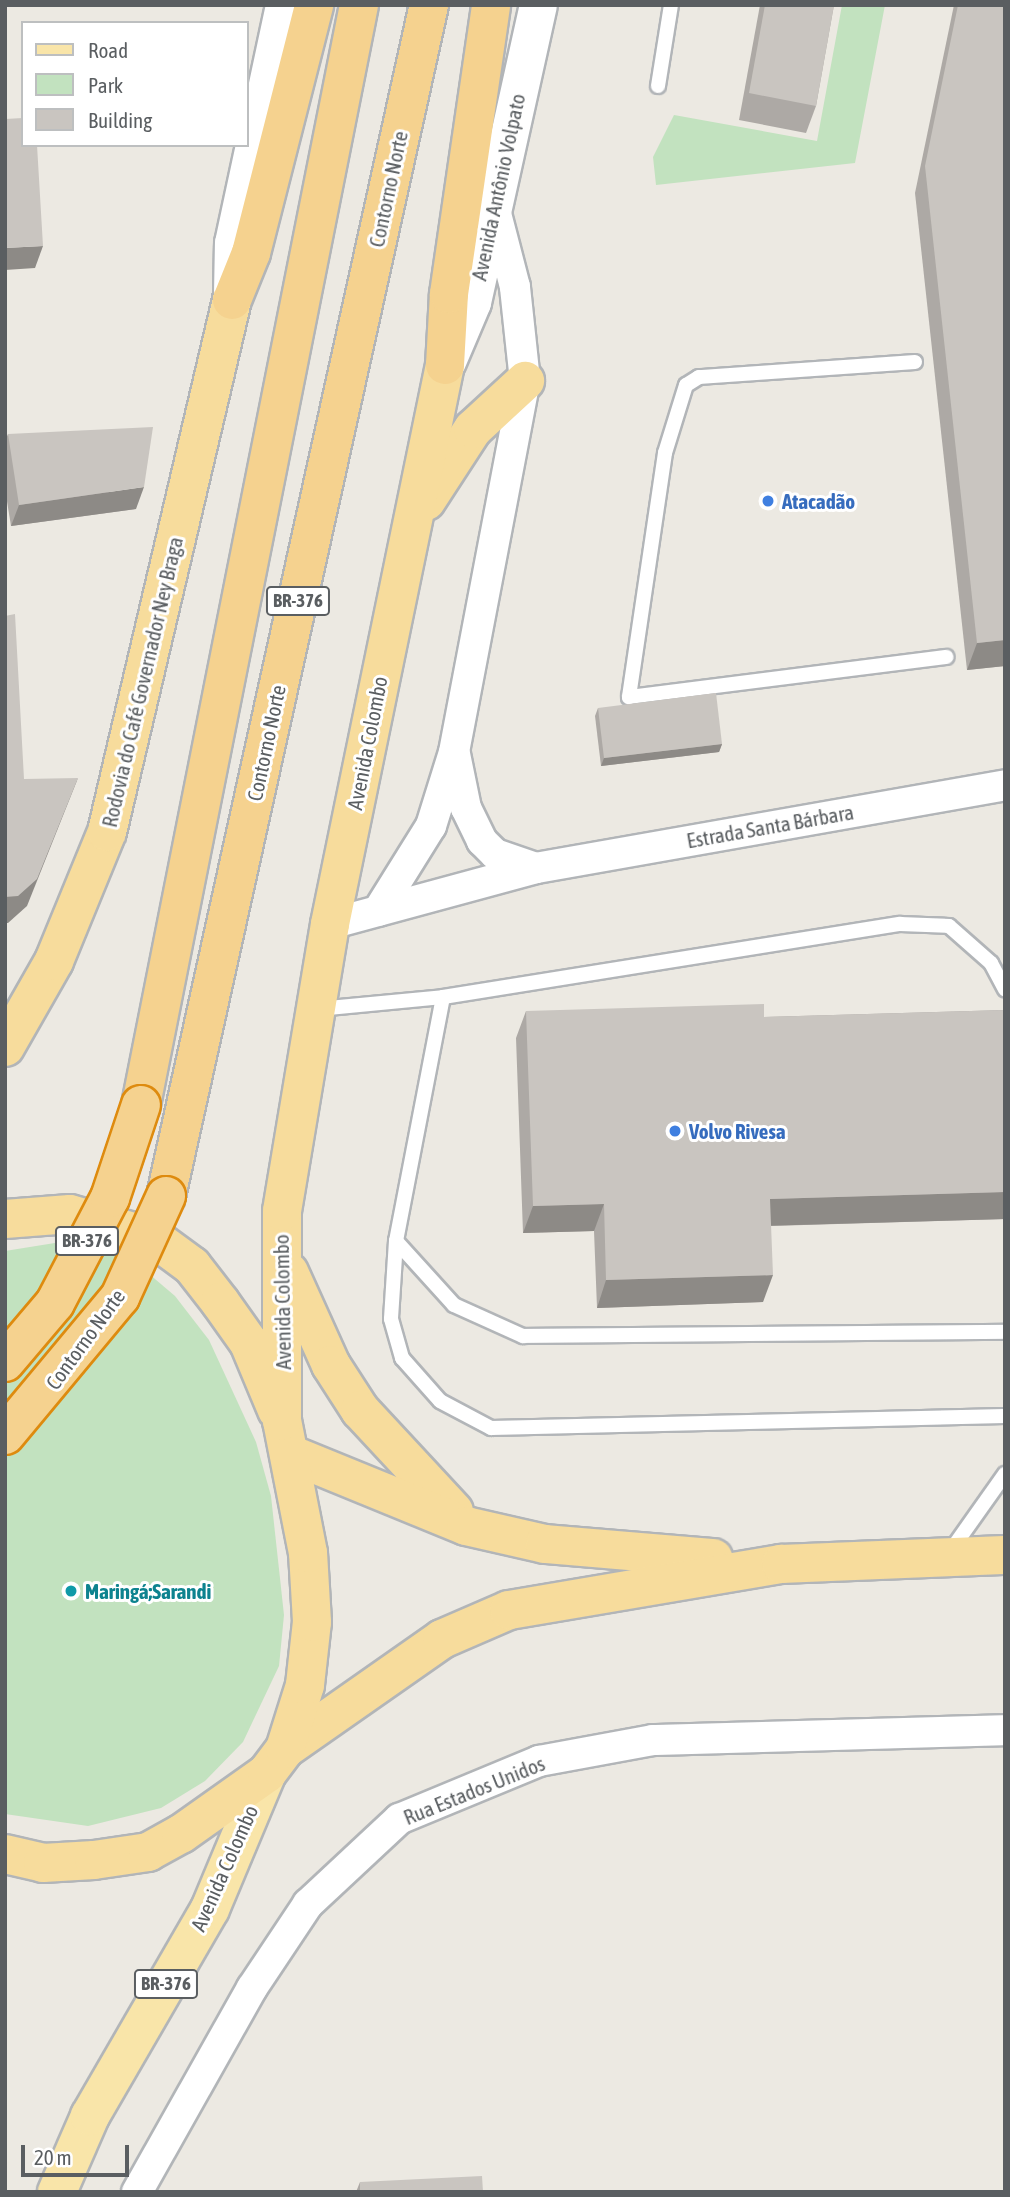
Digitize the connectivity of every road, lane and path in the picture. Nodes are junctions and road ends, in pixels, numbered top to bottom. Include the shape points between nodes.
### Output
1 (284, 5) edge
2 (314, 5) edge
3 (359, 5) edge
4 (429, 5) edge
5 (491, 5) edge
6 (538, 5) edge
7 (671, 5) edge
8 (658, 86) dead end
9 (494, 206) junction
10 (232, 300) junction
11 (915, 362) dead end
12 (445, 365) junction
13 (525, 381) junction
14 (411, 528) junction
15 (946, 657) dead end
16 (454, 752) junction
17 (1005, 785) edge
18 (536, 868) junction
19 (378, 911) junction
20 (331, 924) junction
21 (1005, 989) edge
22 (443, 997) junction
23 (315, 1009) junction
24 (5, 1047) edge
25 (5, 1219) edge
26 (396, 1241) junction
27 (280, 1252) junction
28 (1005, 1332) edge
29 (5, 1362) edge
30 (1005, 1416) edge
31 (5, 1435) edge
32 (286, 1438) junction
33 (1005, 1474) edge
34 (466, 1526) junction
35 (1005, 1555) edge
36 (946, 1558) junction
37 (781, 1564) junction
38 (1005, 1730) edge
39 (276, 1761) junction
40 (5, 1854) edge
41 (57, 2192) edge
42 (137, 2192) edge

1 - 10 street via 233,243
2 - 10 highway via 251,253
3 - 29 highway, BR-376, bridge via 141,1105 110,1198 55,1303
4 - 31 highway, Contorno Norte / BR-376, bridge via 166,1196 120,1297
5 - 12 highway via 449,294
6 - 9 street, Avenida Antônio Volpato
7 - 8 lane
9 - 12 street, Avenida Antônio Volpato via 472,302
9 - 13 street via 515,287
10 - 24 highway, Rodovia do Café Governador Ney Braga via 107,832 54,961
11 - 15 lane via 699,377 686,385 664,453 629,697
12 - 14 highway, Avenida Colombo / BR-376
13 - 14 highway via 473,429
13 - 16 street
14 - 20 highway, Avenida Colombo / BR-376
16 - 18 street, Estrada Santa Bárbara via 466,808 482,841 495,854
16 - 19 street via 431,826
17 - 18 street, Estrada Santa Bárbara
18 - 19 street, Estrada Santa Bárbara
19 - 20 street, Estrada Santa Bárbara
20 - 23 highway, Avenida Colombo / BR-376
21 - 22 lane via 991,963 949,926 900,924
22 - 23 lane
22 - 26 lane
23 - 27 highway, Avenida Colombo / BR-376
25 - 32 highway via 70,1214 154,1238 192,1266 249,1343
26 - 28 lane via 454,1305 523,1336
26 - 30 lane via 391,1319 402,1358 440,1401 491,1428
27 - 32 highway, Avenida Colombo / BR-376
27 - 34 highway via 345,1387
32 - 34 highway
32 - 39 highway, Avenida Colombo / BR-376 via 308,1553 312,1622 305,1685
33 - 36 lane
34 - 37 highway via 545,1544
35 - 36 highway
36 - 37 highway
37 - 39 highway via 509,1610 442,1639
38 - 42 street, Rua Estados Unidos via 653,1740 540,1760 399,1819 308,1905 252,1987
39 - 40 highway via 148,1852 43,1863
39 - 41 main road, Avenida Colombo / BR-376 via 210,1909 90,2116

